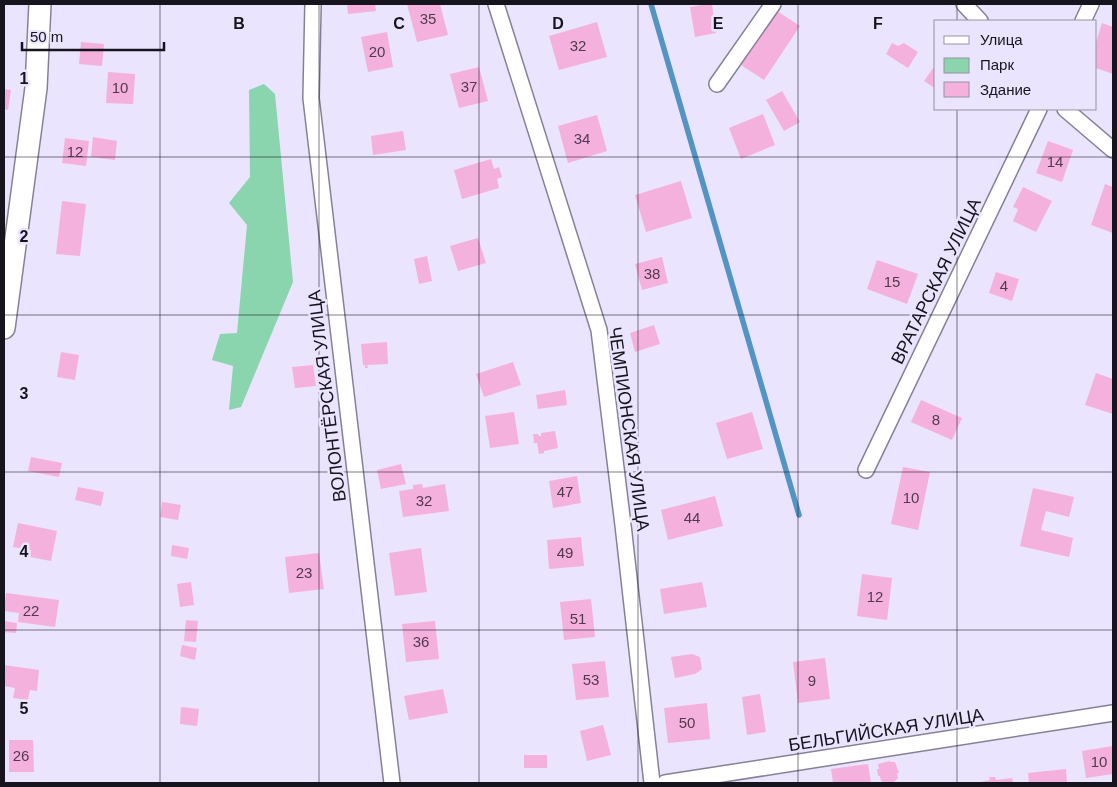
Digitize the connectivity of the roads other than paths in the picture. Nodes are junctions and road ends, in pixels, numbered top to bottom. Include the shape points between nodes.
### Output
1 (40, 4) edge
2 (313, 4) edge
3 (496, 4) edge
4 (772, 4) edge
5 (964, 4) edge
6 (1091, 4) edge
7 (979, 20) edge
8 (1083, 20) edge
9 (717, 84) dead end
10 (1039, 110) edge
11 (1066, 110) edge
12 (1113, 150) edge
13 (4, 328) edge
14 (866, 470) dead end
15 (1113, 713) edge
16 (392, 783) edge
17 (652, 783) edge
18 (665, 783) edge

1 - 13 main road via 36,88
2 - 16 street, ВОЛОНТЁРСКАЯ УЛИЦА via 311,98
3 - 17 street, ЧЕМПИОНСКАЯ УЛИЦА via 598,330
4 - 9 street
5 - 7 street
6 - 8 street
10 - 14 street, ВРАТАРСКАЯ УЛИЦА
11 - 12 street
15 - 18 street, БЕЛЬГИЙСКАЯ УЛИЦА

